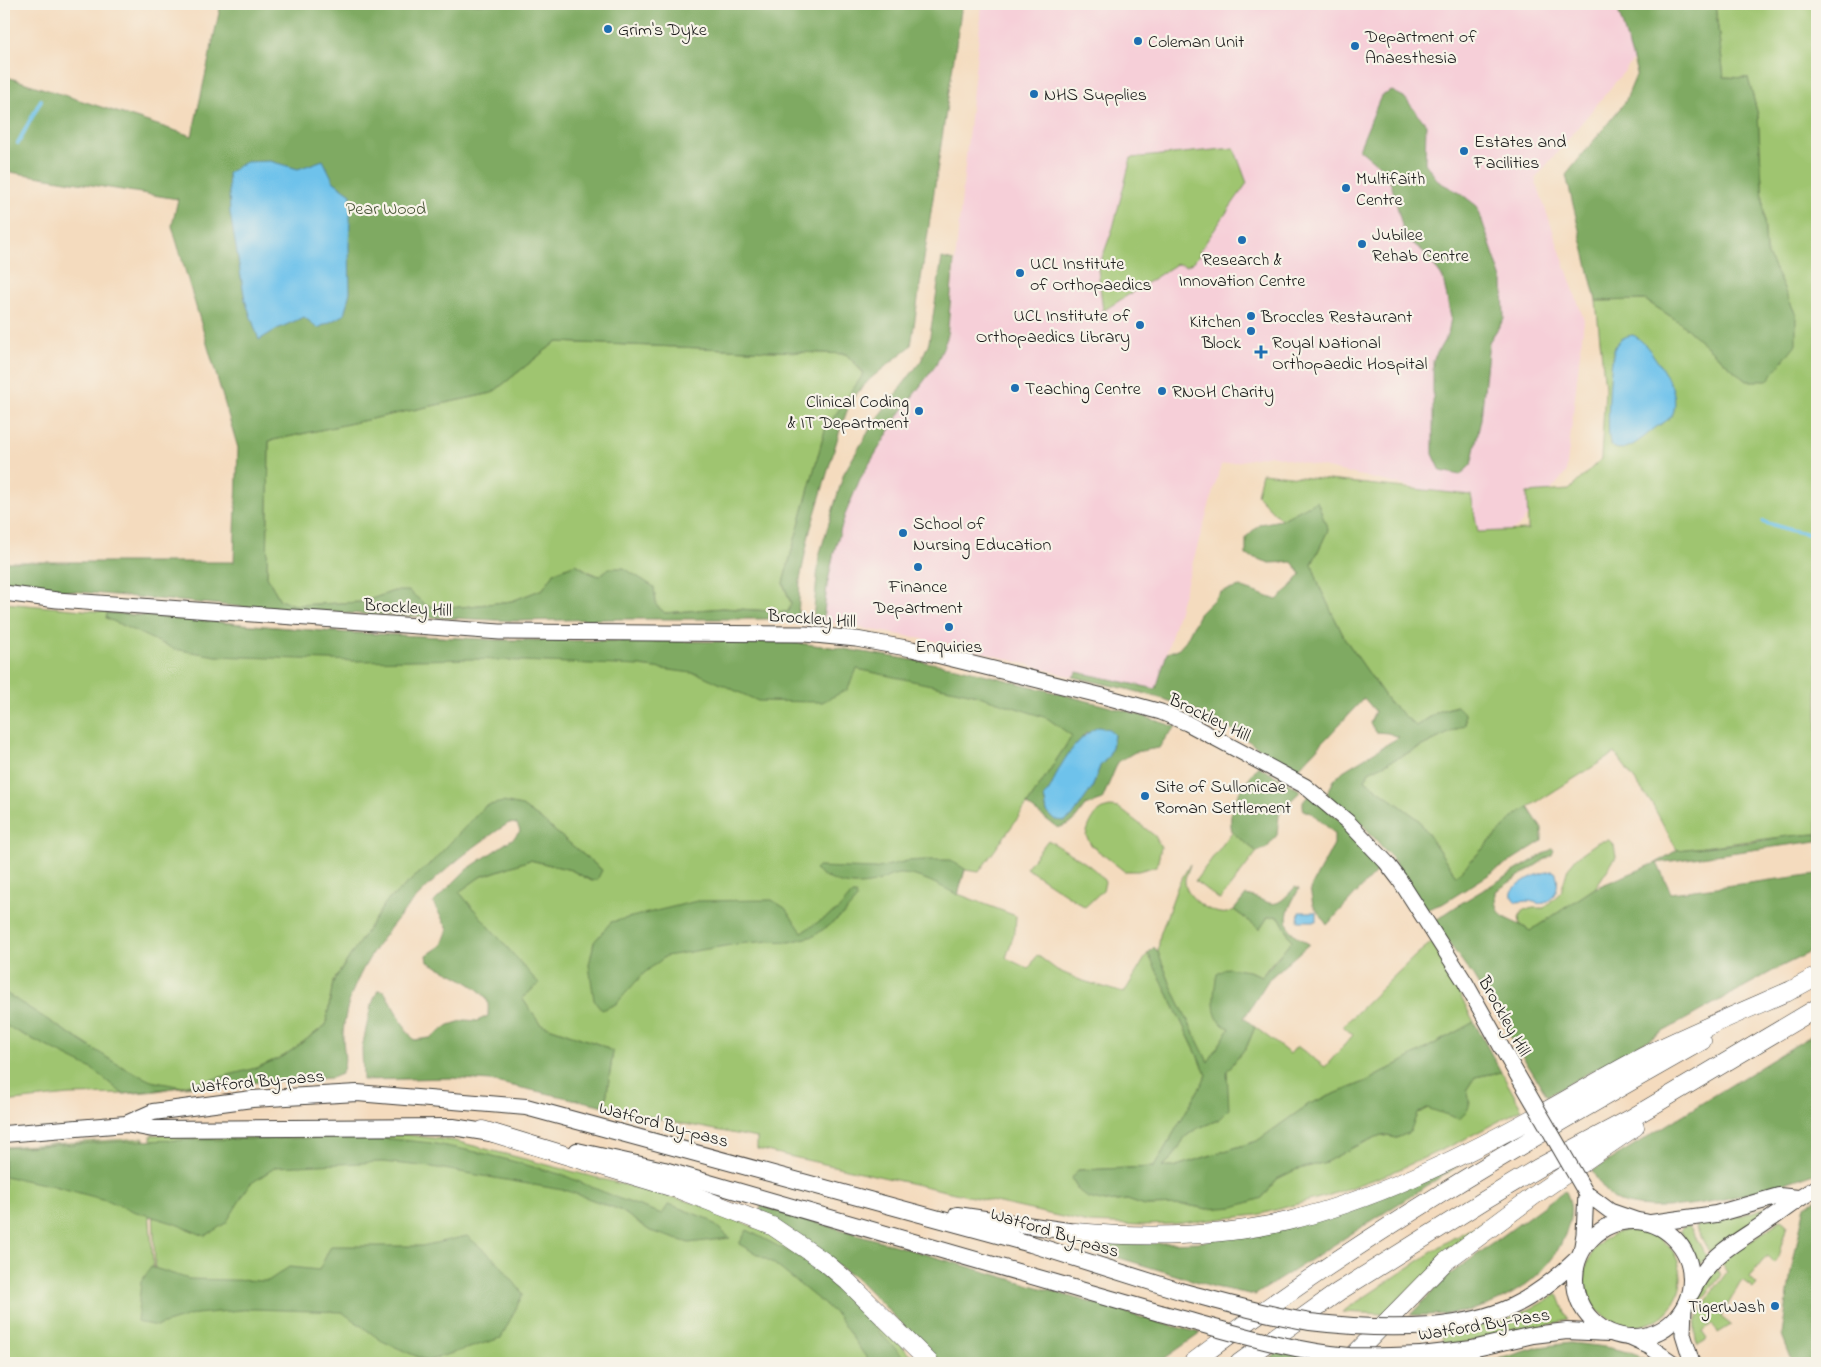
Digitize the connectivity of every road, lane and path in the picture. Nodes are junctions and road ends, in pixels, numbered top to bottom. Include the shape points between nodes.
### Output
1 (4, 594) edge
2 (1817, 976) edge
3 (1796, 988) junction
4 (1817, 1008) edge
5 (1784, 1027) junction
6 (126, 1124) junction
7 (483, 1130) junction
8 (4, 1134) edge
9 (1817, 1188) edge
10 (1586, 1193) junction
11 (1798, 1198) junction
12 (876, 1202) junction
13 (1644, 1222) junction
14 (1075, 1232) joint
15 (1579, 1256) junction
16 (1180, 1291) joint
17 (1686, 1302) junction
18 (1160, 1313) joint
19 (1609, 1333) junction
20 (1630, 1338) junction
21 (930, 1363) edge
22 (1192, 1363) edge
23 (1239, 1363) edge
24 (1346, 1363) edge
25 (1673, 1363) edge
26 (1692, 1363) edge

1 - 10 main road, Brockley Hill, bridge via 500,632 804,634 856,639 912,649 1161,712 1305,786 1348,822 1386,862 1465,982
2 - 3 highway
3 - 14 highway via 1650,1053 1522,1124 1420,1174 1356,1200 1288,1221 1224,1232 1191,1235
3 - 22 highway via 1469,1177 1310,1278
4 - 5 highway
5 - 23 highway via 1630,1119 1483,1201 1338,1292
5 - 24 highway via 1470,1242 1424,1282
6 - 7 highway, Watford By-pass via 153,1129 453,1127
6 - 8 highway, Watford By-pass
6 - 12 highway, Watford By-pass via 153,1112 252,1100 357,1093 526,1107
7 - 18 highway, Watford By-pass via 664,1170
7 - 21 highway via 680,1190 772,1226 825,1262
9 - 11 highway
10 - 13 main road, Brockley Hill via 1610,1211
10 - 15 main road via 1584,1234
11 - 13 highway via 1779,1196 1716,1214
11 - 17 highway via 1714,1260
12 - 14 highway
12 - 16 highway, Watford By-pass via 1031,1244
13 - 15 highway via 1623,1221 1610,1225 1593,1236
13 - 17 highway via 1665,1229 1687,1256 1691,1282
15 - 16 highway, Watford By-Pass, bridge via 1544,1288 1505,1311 1459,1323 1398,1329 1309,1322
15 - 19 highway via 1574,1276 1580,1302 1591,1319
17 - 20 highway via 1666,1327 1652,1334
17 - 26 main road via 1682,1334
18 - 19 highway, Watford By-Pass, bridge via 1262,1340 1349,1356 1421,1355 1567,1331
19 - 20 highway
20 - 25 main road via 1650,1346

